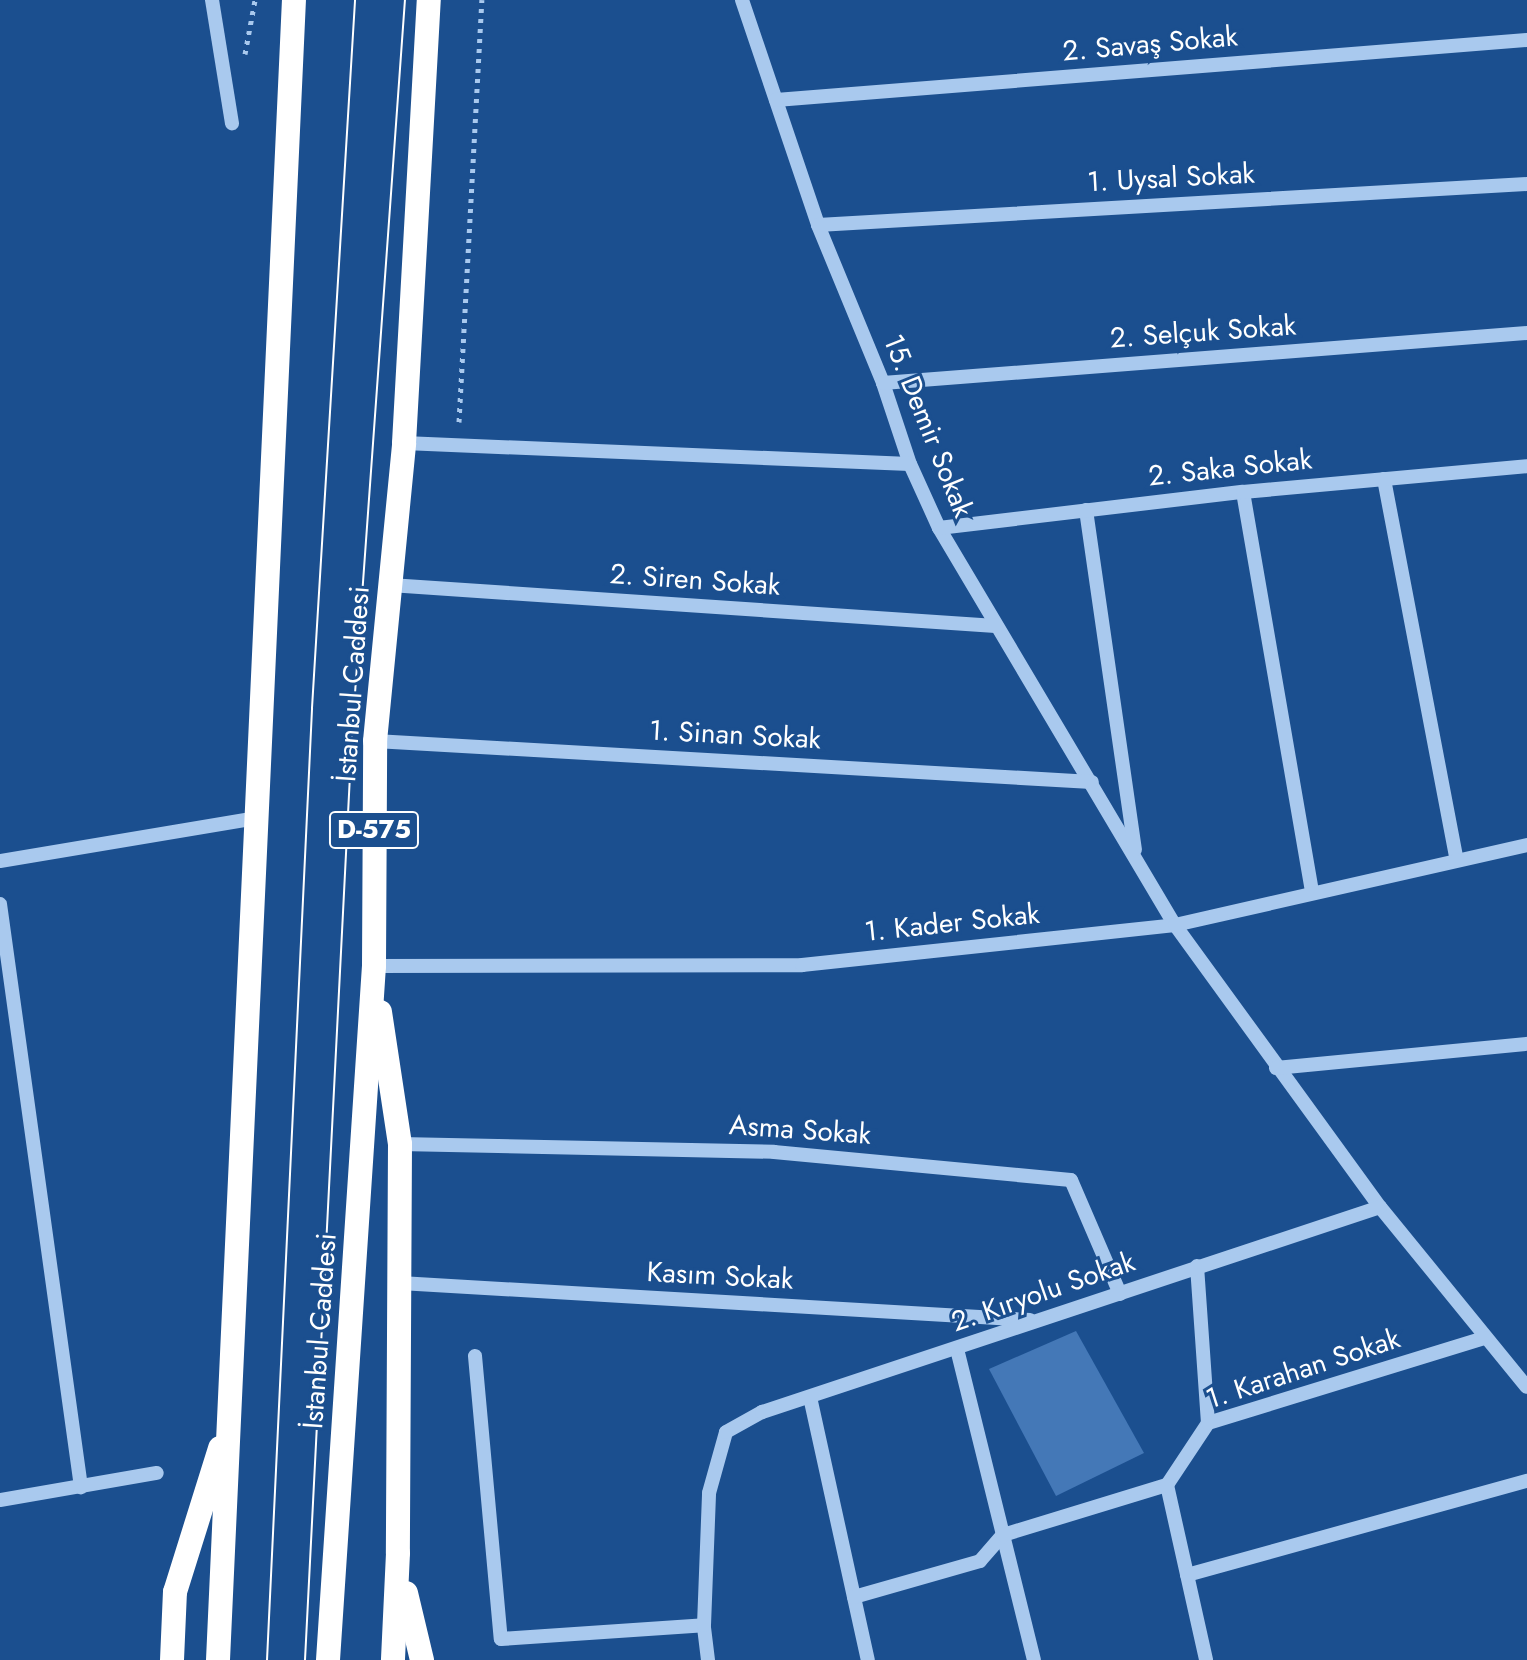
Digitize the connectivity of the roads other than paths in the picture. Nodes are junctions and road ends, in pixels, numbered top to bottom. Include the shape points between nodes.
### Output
1 (212, 0) edge
2 (294, 0) edge
3 (429, 0) edge
4 (742, 0) edge
5 (1527, 40) edge
6 (776, 100) junction
7 (232, 123) dead end
8 (1527, 184) edge
9 (818, 225) junction
10 (1527, 333) edge
11 (883, 383) junction
12 (404, 443) junction
13 (910, 464) junction
14 (1527, 466) edge
15 (1384, 479) junction
16 (1243, 492) junction
17 (1086, 510) junction
18 (939, 528) junction
19 (390, 585) junction
20 (996, 626) junction
21 (375, 741) junction
22 (1092, 782) junction
23 (258, 818) junction
24 (1527, 845) edge
25 (1136, 858) junction
26 (1457, 860) junction
27 (0, 861) edge
28 (1312, 891) junction
29 (0, 904) edge
30 (1175, 925) junction
31 (374, 966) junction
32 (1527, 1044) edge
33 (1276, 1068) junction
34 (400, 1144) junction
35 (1380, 1207) junction
36 (1197, 1266) junction
37 (400, 1283) junction
38 (1120, 1294) junction
39 (1037, 1320) junction
40 (1484, 1338) junction
41 (957, 1349) junction
42 (475, 1356) dead end
43 (1527, 1387) edge
44 (810, 1397) junction
45 (230, 1416) junction
46 (1208, 1423) junction
47 (157, 1473) dead end
48 (1527, 1481) edge
49 (1167, 1485) junction
50 (81, 1487) junction
51 (0, 1500) edge
52 (1003, 1535) junction
53 (398, 1553) junction
54 (1187, 1575) junction
55 (175, 1592) junction
56 (854, 1597) junction
57 (704, 1625) junction
58 (157, 1660) edge
59 (172, 1660) edge
60 (218, 1660) edge
61 (328, 1660) edge
62 (393, 1660) edge
63 (422, 1660) edge
64 (708, 1660) edge
65 (868, 1660) edge
66 (1034, 1660) edge
67 (1206, 1660) edge

1 - 7 street
2 - 23 highway
3 - 12 highway, İstanbul Caddesi / D-575
4 - 6 street, 15. Demir Sokak
5 - 6 street, 2. Savaş Sokak
6 - 9 street, 15. Demir Sokak
8 - 9 street, 1. Uysal Sokak
9 - 11 street, 15. Demir Sokak
10 - 11 street, 2. Selçuk Sokak
11 - 13 street, 15. Demir Sokak
12 - 13 street
12 - 19 highway, İstanbul Caddesi / D-575
13 - 18 street, 15. Demir Sokak
14 - 15 street, 2. Saka Sokak
15 - 16 street, 2. Saka Sokak
15 - 26 street
16 - 17 street, 2. Saka Sokak
16 - 28 street
17 - 18 street, 2. Saka Sokak
17 - 25 street
18 - 20 street, 15. Demir Sokak
19 - 20 street, 2. Siren Sokak
19 - 21 highway, İstanbul Caddesi / D-575
20 - 22 street, 15. Demir Sokak
21 - 22 street, 1. Sinan Sokak
21 - 31 highway, İstanbul Caddesi / D-575
22 - 25 street, 15. Demir Sokak
23 - 27 street
23 - 45 highway
24 - 26 street, 1. Kader Sokak
25 - 30 street, 15. Demir Sokak
26 - 28 street, 1. Kader Sokak
28 - 30 street, 1. Kader Sokak
29 - 50 street
30 - 31 street, 1. Kader Sokak via 802,965
30 - 33 street, 15. Demir Sokak
31 - 34 highway
31 - 61 highway, İstanbul Caddesi / D-575
32 - 33 street
33 - 35 street, 15. Demir Sokak
34 - 37 highway
34 - 38 street, Asma Sokak via 774,1152 1071,1180
35 - 36 street, 2. Kıryolu Sokak
35 - 40 street, 15. Demir Sokak
36 - 38 street, 2. Kıryolu Sokak
36 - 46 street
37 - 39 street, Kasım Sokak
37 - 53 highway
38 - 39 street, 2. Kıryolu Sokak
39 - 41 street, 2. Kıryolu Sokak
40 - 43 street, 15. Demir Sokak
40 - 46 street, 1. Karahan Sokak
41 - 44 street, 2. Kıryolu Sokak
41 - 52 street
42 - 57 street via 501,1639
44 - 56 street
44 - 57 street, 2. Kıryolu Sokak via 762,1412 726,1432 709,1493
45 - 55 highway
45 - 60 highway
46 - 49 street, 1. Karahan Sokak
47 - 50 street
48 - 54 street
49 - 52 street
49 - 54 street
50 - 51 street
52 - 56 street via 980,1561
52 - 66 street
53 - 62 highway
53 - 63 highway
54 - 67 street
55 - 58 highway
55 - 59 highway
56 - 65 street
57 - 64 street

